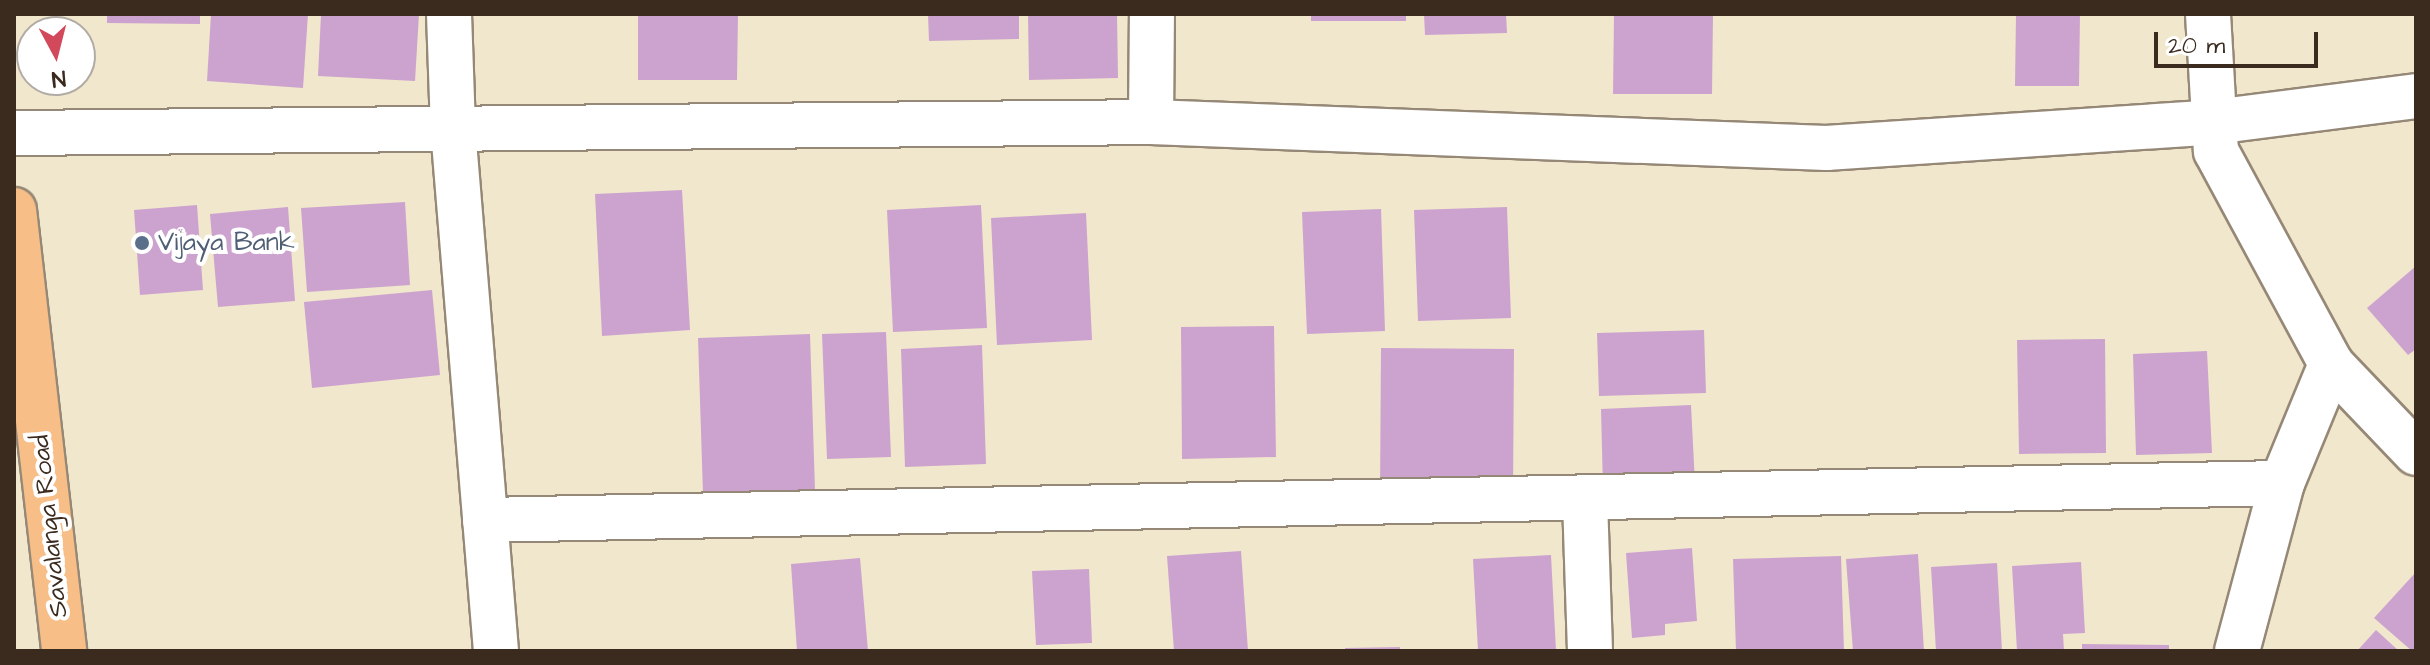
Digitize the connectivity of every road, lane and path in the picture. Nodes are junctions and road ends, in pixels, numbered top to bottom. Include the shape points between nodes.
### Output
1 (449, 14) edge
2 (1152, 14) edge
3 (2208, 14) edge
4 (2416, 96) edge
5 (1151, 122) junction
6 (2214, 122) junction
7 (453, 129) junction
8 (14, 133) edge
9 (14, 210) edge
10 (2331, 364) junction
11 (2416, 453) edge
12 (2282, 483) junction
13 (1585, 500) junction
14 (485, 520) junction
15 (64, 651) edge
16 (496, 651) edge
17 (1590, 651) edge
18 (2237, 651) edge

1 - 7 street
2 - 5 street
3 - 6 street
4 - 6 street
5 - 6 street via 1826,148
5 - 7 street
6 - 10 street via 2216,151
7 - 8 street
7 - 14 street
9 - 15 main road, Savalanga Road
10 - 11 street
10 - 12 street
12 - 13 street
12 - 18 street
13 - 14 street
13 - 17 street
14 - 16 street

